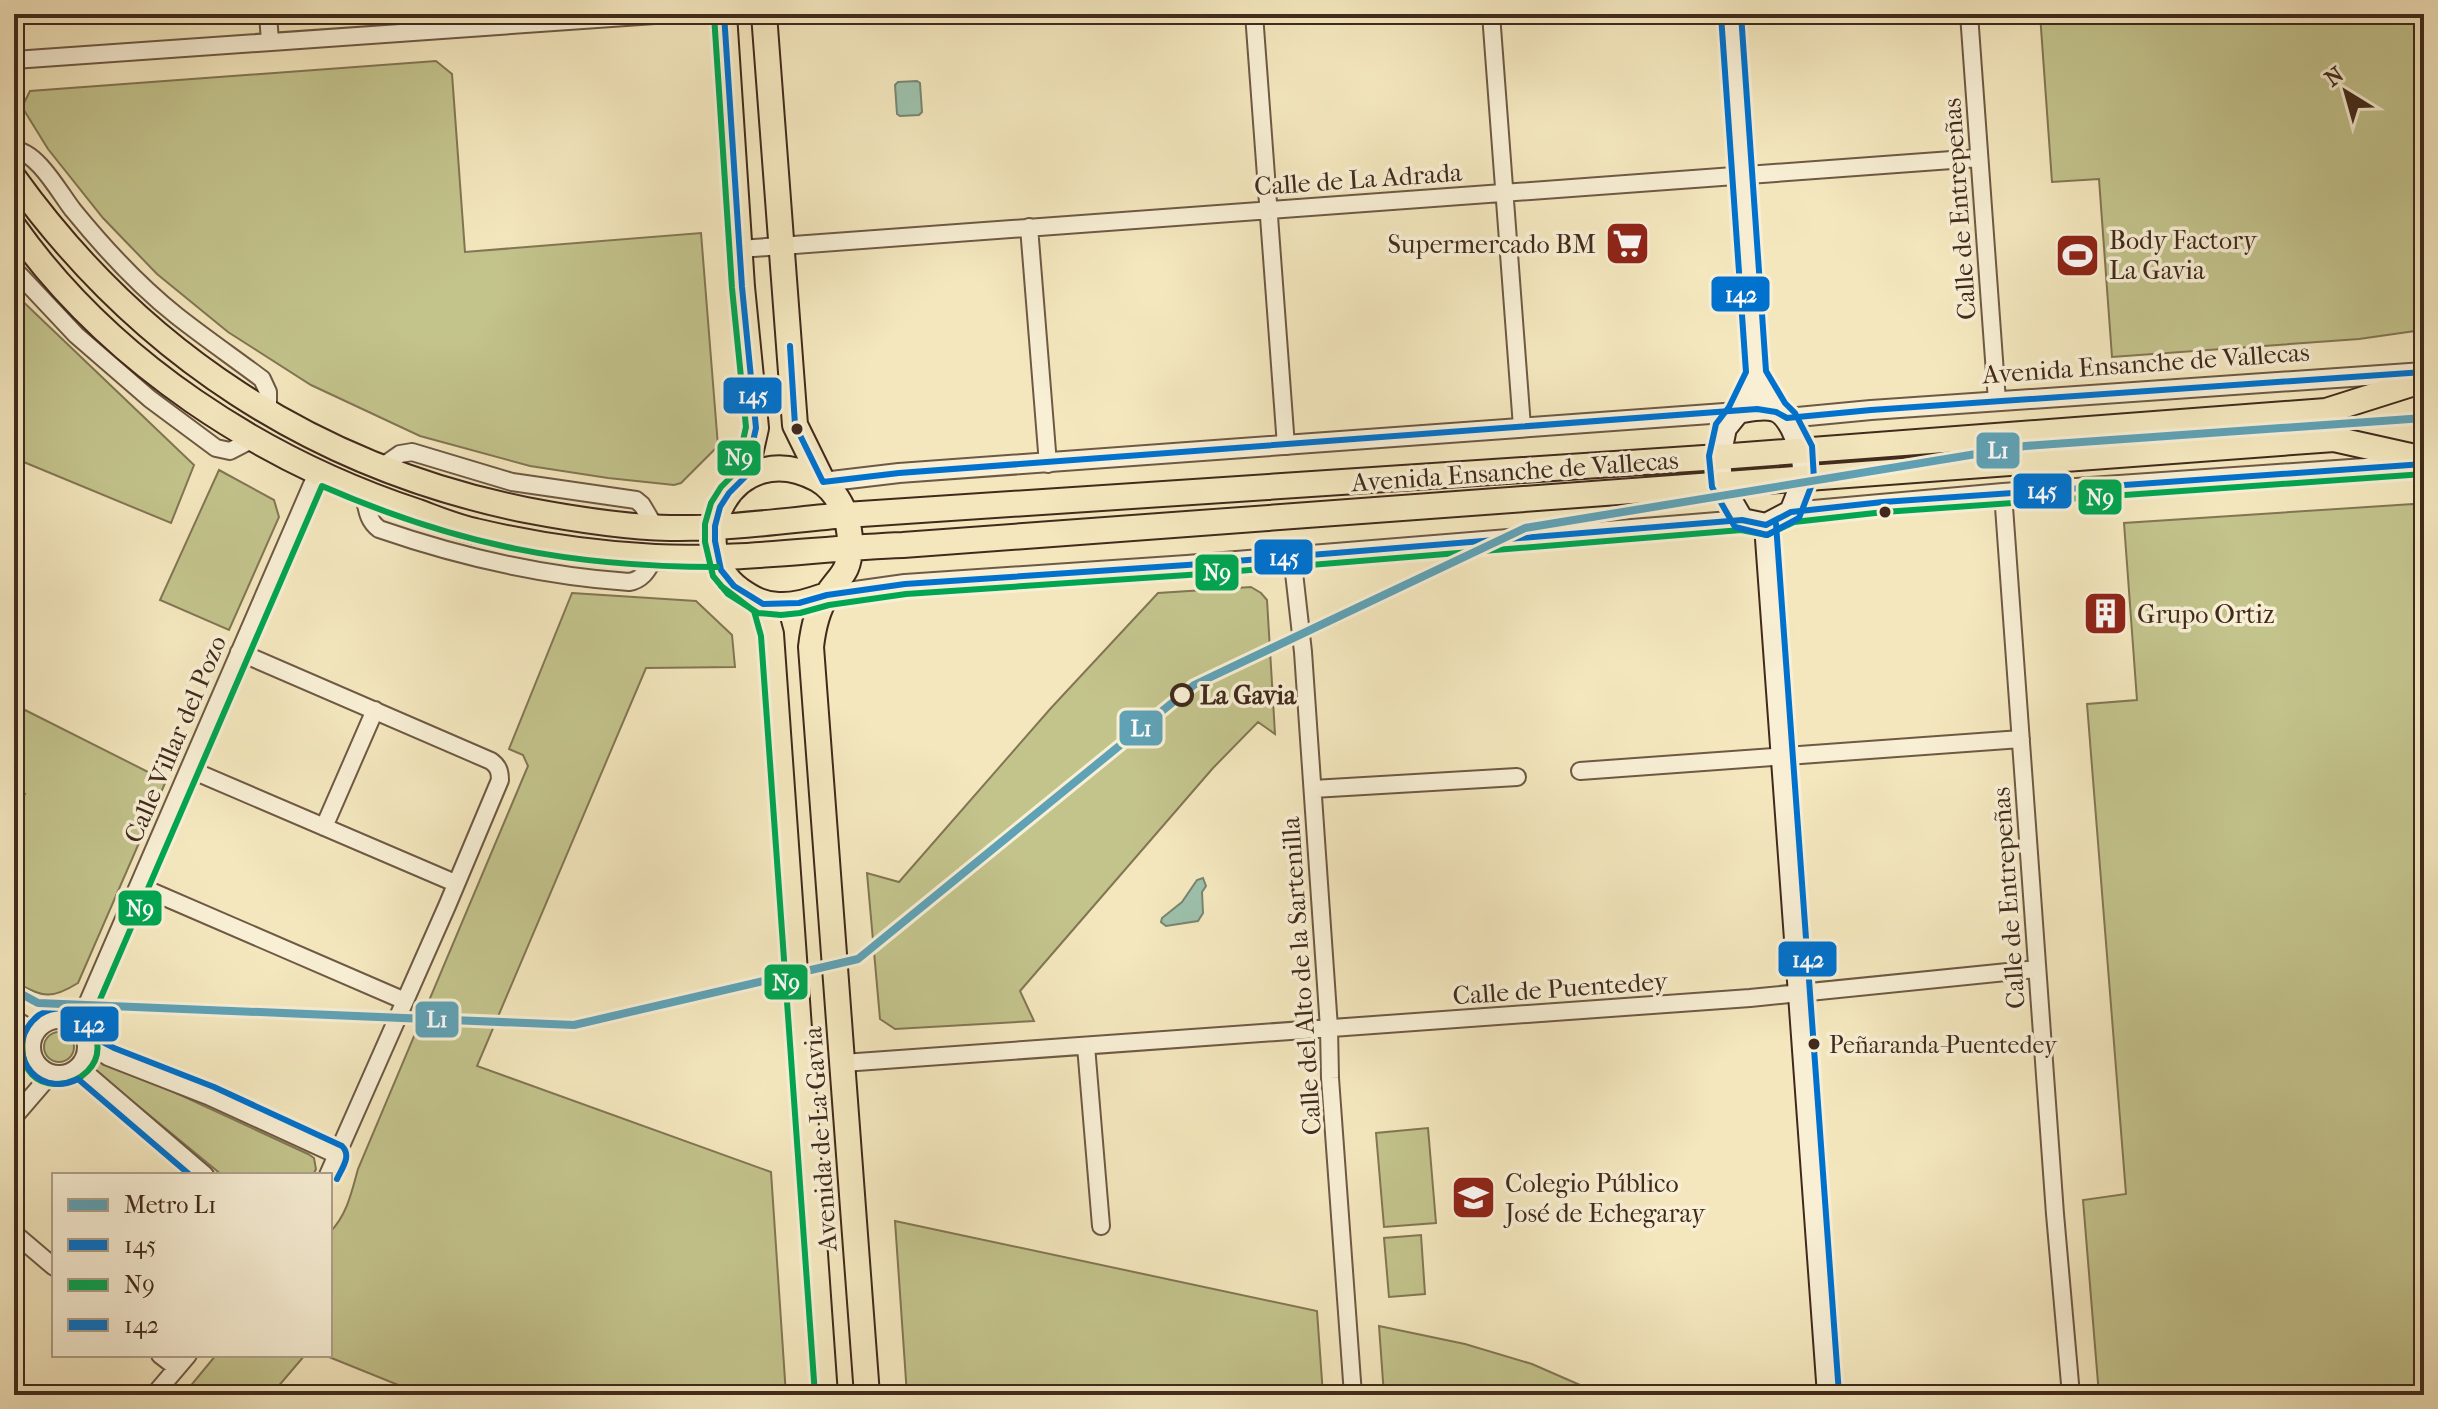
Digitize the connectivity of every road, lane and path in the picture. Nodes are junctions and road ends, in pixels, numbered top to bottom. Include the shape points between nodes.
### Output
1 (268, 14) edge
2 (669, 14) edge
3 (724, 14) edge
4 (764, 14) edge
5 (1254, 14) edge
6 (1491, 14) edge
7 (1731, 14) edge
8 (1969, 14) edge
9 (492, 20) edge
10 (465, 21) edge
11 (270, 42) junction
12 (18, 62) edge
13 (14, 150) edge
14 (1979, 158) junction
15 (1742, 174) junction
16 (14, 178) edge
17 (1504, 192) junction
18 (1269, 209) junction
19 (14, 227) edge
20 (1029, 227) junction
21 (781, 244) junction
22 (740, 249) junction
23 (14, 269) edge
24 (2424, 372) edge
25 (1756, 374) junction
26 (2424, 380) edge
27 (1997, 401) junction
28 (1738, 412) junction
29 (268, 413) junction
30 (1782, 414) junction
31 (1522, 427) junction
32 (253, 439) junction
33 (1286, 446) junction
34 (1803, 450) junction
35 (1719, 457) junction
36 (2424, 461) edge
37 (1048, 464) junction
38 (317, 473) junction
39 (745, 477) junction
40 (1804, 479) junction
41 (823, 482) junction
42 (1721, 484) junction
43 (2003, 493) junction
44 (1791, 512) junction
45 (846, 515) junction
46 (1742, 520) junction
47 (1766, 525) junction
48 (715, 526) junction
49 (850, 547) junction
50 (1292, 555) junction
51 (717, 557) junction
52 (827, 595) junction
53 (763, 604) junction
54 (239, 652) junction
55 (375, 710) junction
56 (2021, 739) junction
57 (1782, 757) junction
58 (189, 769) junction
59 (1580, 771) dead end
60 (1517, 777) dead end
61 (1313, 789) junction
62 (324, 827) junction
63 (455, 883) junction
64 (139, 886) junction
65 (2037, 969) junction
66 (1801, 994) junction
67 (405, 1001) junction
68 (14, 1020) edge
69 (78, 1025) junction
70 (1329, 1028) junction
71 (34, 1032) junction
72 (88, 1043) junction
73 (1086, 1046) junction
74 (843, 1063) junction
75 (79, 1067) junction
76 (51, 1074) junction
77 (14, 1117) edge
78 (337, 1155) junction
79 (203, 1173) edge
80 (329, 1173) edge
81 (1101, 1226) dead end
82 (14, 1233) edge
83 (52, 1265) edge
84 (182, 1362) edge
85 (154, 1395) edge
86 (825, 1395) edge
87 (867, 1395) edge
88 (1353, 1395) edge
89 (1829, 1395) edge
90 (2071, 1395) edge

1 - 11 street
2 - 9 street
3 - 22 main road
4 - 21 main road, Avenida de La Gavia
5 - 18 street
6 - 17 street
7 - 15 main road
8 - 14 street, Calle de Entrepeñas
9 - 10 street
10 - 11 street
11 - 12 street
13 - 29 street via 32,157 136,279 262,379
14 - 15 street, Calle de La Adrada
14 - 27 street, Calle de Entrepeñas
15 - 17 street, Calle de La Adrada
15 - 25 main road
16 - 29 main road, Avenida Ensanche de Vallecas via 65,244 123,304 200,368
17 - 18 street, Calle de La Adrada
17 - 31 street
18 - 20 street, Calle de La Adrada
18 - 33 street
19 - 32 main road, Avenida Ensanche de Vallecas via 58,281 131,351
20 - 21 street, Calle de La Adrada
20 - 37 street
21 - 22 street, Calle de La Adrada
21 - 41 main road, Avenida de La Gavia via 795,425
22 - 39 main road via 756,428
23 - 32 street via 76,335 216,448 230,451
24 - 27 street, Avenida Ensanche de Vallecas
25 - 28 main road
25 - 30 main road
26 - 34 main road, Avenida Ensanche de Vallecas via 2326,411
27 - 30 street, Avenida Ensanche de Vallecas
28 - 30 main road, Avenida Ensanche de Vallecas
28 - 31 street, Avenida Ensanche de Vallecas
28 - 35 main road via 1725,428
29 - 48 main road, Avenida Ensanche de Vallecas via 380,468 482,501 582,521
30 - 34 main road
31 - 33 street, Avenida Ensanche de Vallecas
32 - 38 main road, Avenida Ensanche de Vallecas
33 - 37 street, Avenida Ensanche de Vallecas
34 - 35 main road, Avenida Ensanche de Vallecas
34 - 40 main road
35 - 42 main road
35 - 45 main road, Avenida Ensanche de Vallecas
36 - 40 main road, Avenida Ensanche de Vallecas via 2334,439
36 - 43 street, Avenida Ensanche de Vallecas
37 - 41 street, Avenida Ensanche de Vallecas
38 - 51 main road, Avenida Ensanche de Vallecas via 364,495 474,531 574,550
38 - 54 street, Calle Villar del Pozo
39 - 41 main road via 788,468
39 - 48 main road via 720,507
40 - 42 main road, Avenida Ensanche de Vallecas
40 - 44 main road
41 - 45 main road, Avenida de La Gavia
42 - 46 main road
42 - 49 main road, Avenida Ensanche de Vallecas
43 - 44 street, Avenida Ensanche de Vallecas
43 - 56 street, Calle de Entrepeñas
44 - 47 main road
45 - 48 main road, Avenida Ensanche de Vallecas
45 - 49 main road, Avenida de La Gavia
46 - 47 main road
46 - 50 street
47 - 57 main road
48 - 51 main road
49 - 51 main road, Avenida Ensanche de Vallecas
49 - 52 main road, Avenida de La Gavia via 840,580
50 - 52 street via 905,584
50 - 61 street, Calle del Alto de la Sartenilla
51 - 53 main road via 734,586
52 - 53 main road via 799,603
52 - 74 main road, Avenida de La Gavia via 811,647
53 - 86 main road, Avenida de La Gavia via 771,634
54 - 55 street
54 - 58 street, Calle Villar del Pozo
55 - 62 street
55 - 63 street via 497,765 500,780
56 - 57 street
56 - 65 street, Calle de Entrepeñas
57 - 59 street
57 - 66 main road
58 - 62 street
58 - 64 street, Calle Villar del Pozo
60 - 61 street
61 - 70 street, Calle del Alto de la Sartenilla
62 - 63 street
63 - 67 street
64 - 67 street
64 - 69 street, Calle Villar del Pozo
65 - 66 street, Calle de Puentedey
65 - 90 street, Calle de Entrepeñas
66 - 70 street, Calle de Puentedey
66 - 89 main road
67 - 78 street
68 - 71 street
69 - 71 street via 53,1019
69 - 72 street
70 - 73 street, Calle de Puentedey
70 - 88 street, Calle del Alto de la Sartenilla
71 - 76 street via 32,1056
72 - 75 street
72 - 78 street via 108,1057
73 - 74 street, Calle de Puentedey
73 - 81 street
74 - 87 main road, Avenida de La Gavia
75 - 76 street via 69,1074
75 - 79 street
76 - 77 street
78 - 80 street
82 - 83 street
84 - 85 street

